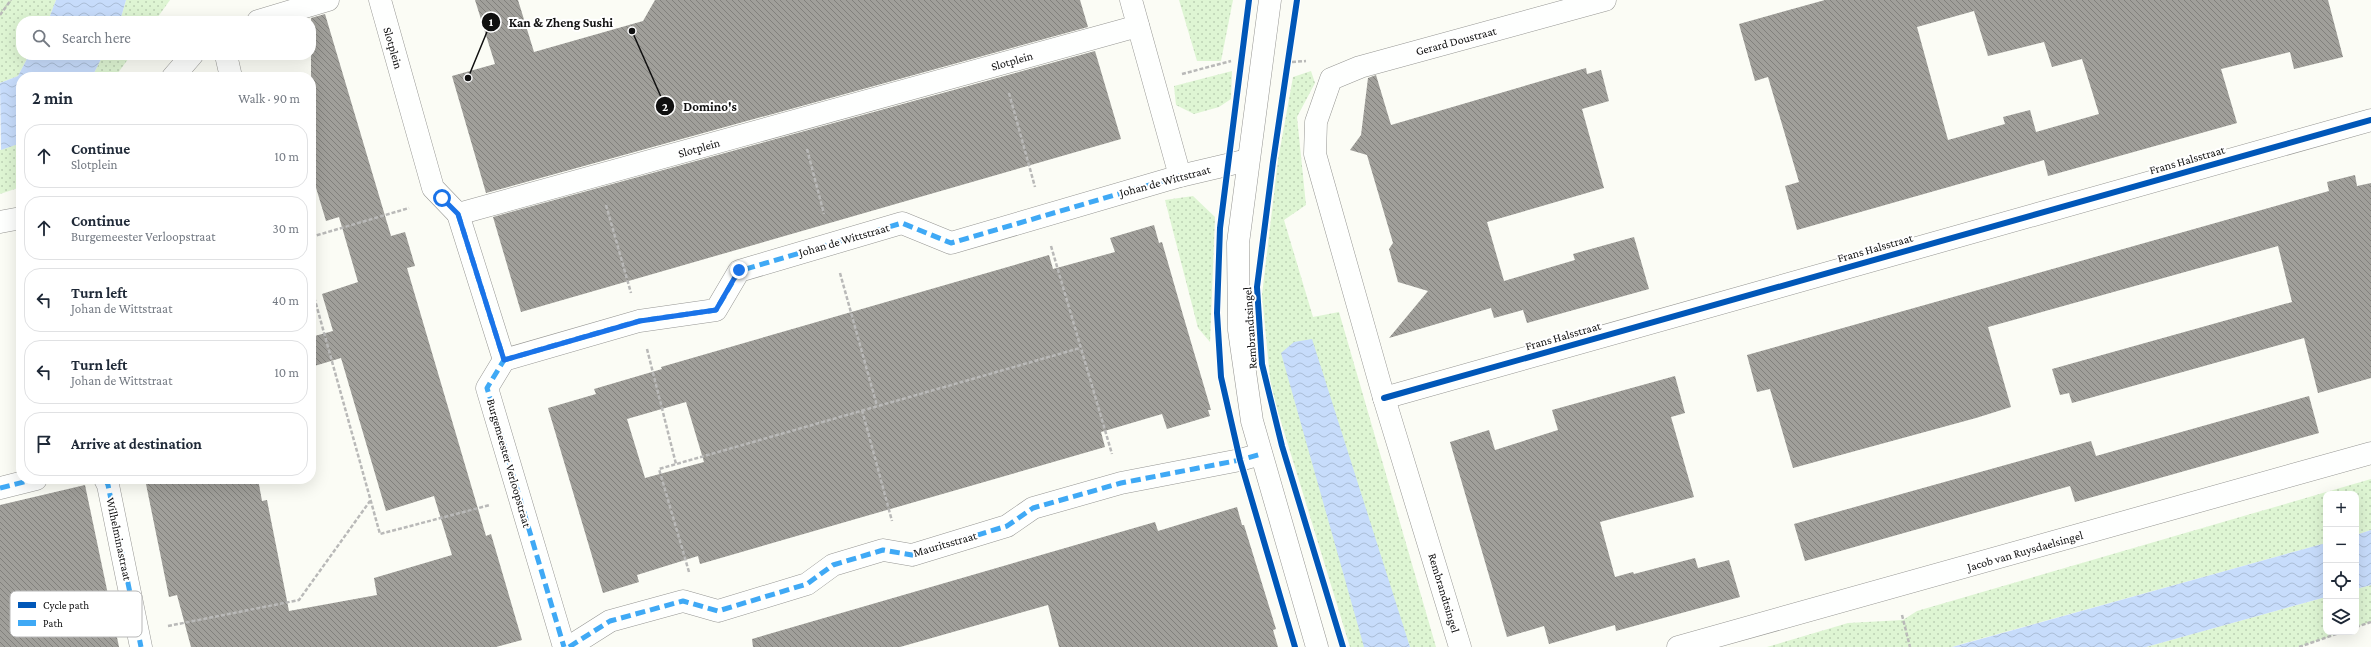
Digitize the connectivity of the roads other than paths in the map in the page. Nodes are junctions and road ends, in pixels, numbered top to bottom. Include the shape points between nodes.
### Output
1 (328, 0) edge
2 (380, 0) edge
3 (1131, 0) edge
4 (1270, 0) edge
5 (1604, 0) edge
6 (275, 16) edge
7 (1138, 26) junction
8 (188, 60) edge
9 (227, 60) edge
10 (177, 72) edge
11 (230, 72) edge
12 (1322, 99) joint
13 (2371, 120) edge
14 (1248, 160) junction
15 (1180, 176) junction
16 (458, 214) junction
17 (16, 219) edge
18 (0, 222) edge
19 (504, 360) junction
20 (1384, 398) junction
21 (2371, 453) edge
22 (1262, 454) junction
23 (16, 484) edge
24 (108, 484) edge
25 (0, 488) edge
26 (130, 591) edge
27 (564, 647) edge
28 (569, 647) edge
29 (1318, 647) edge
30 (1460, 647) edge
31 (1678, 647) edge

1 - 6 street
2 - 16 street, Slotplein via 433,188
3 - 7 street
4 - 14 street, Rembrandtsingel
5 - 12 street, Gerard Doustraat via 1360,67 1330,79
7 - 15 street
7 - 16 street, Slotplein
8 - 10 street
9 - 11 street
12 - 20 street, Rembrandtsingel via 1316,122 1315,154
13 - 20 street, Frans Halsstraat
14 - 15 street, Johan de Wittstraat
14 - 22 street, Rembrandtsingel via 1238,243 1239,330 1252,421
15 - 19 street, Johan de Wittstraat via 951,243 902,223 739,270 716,310 640,321
16 - 19 street
17 - 18 street
19 - 27 street, Burgemeester Verloopstraat via 487,388
20 - 30 street, Rembrandtsingel
21 - 31 street, Jacob van Ruysdaelsingel
22 - 28 street, Mauritsstraat via 1121,483 1033,508 1007,526 912,555 883,550 833,565 807,584 718,611 682,601 610,621
22 - 29 street, Rembrandtsingel
23 - 25 street
24 - 26 street, Wilhelminastraat

